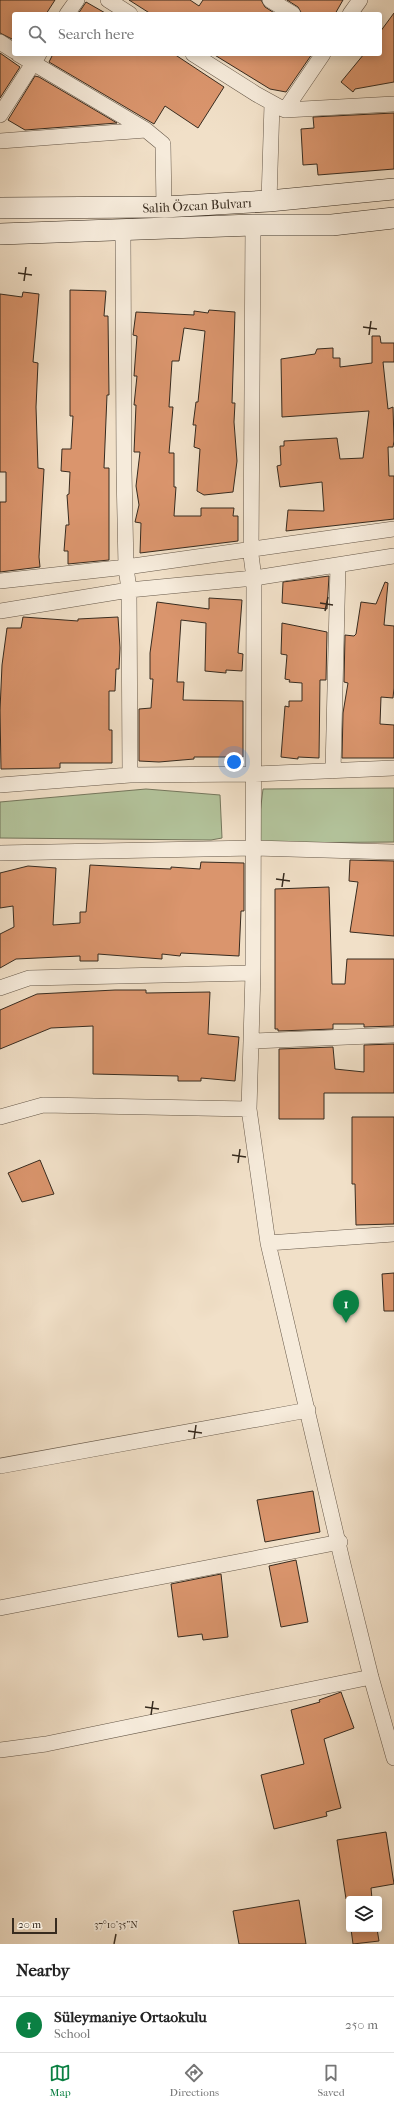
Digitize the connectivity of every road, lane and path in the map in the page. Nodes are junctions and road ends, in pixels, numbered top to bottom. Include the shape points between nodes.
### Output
1 (77, 0) edge
2 (108, 0) edge
3 (270, 0) edge
4 (360, 0) edge
5 (68, 12) edge
6 (127, 12) edge
7 (290, 12) edge
8 (351, 12) edge
9 (0, 42) edge
10 (12, 50) edge
11 (25, 56) edge
12 (196, 56) edge
13 (321, 56) edge
14 (36, 59) edge
15 (394, 104) edge
16 (285, 110) junction
17 (0, 115) edge
18 (146, 130) junction
19 (0, 141) edge
20 (394, 189) edge
21 (269, 202) junction
22 (164, 207) junction
23 (0, 208) edge
24 (394, 218) edge
25 (253, 225) junction
26 (124, 231) junction
27 (0, 234) edge
28 (394, 529) edge
29 (251, 548) junction
30 (394, 556) edge
31 (338, 565) junction
32 (126, 567) junction
33 (254, 578) junction
34 (0, 582) edge
35 (130, 590) junction
36 (0, 611) edge
37 (394, 768) edge
38 (333, 771) junction
39 (255, 774) junction
40 (130, 775) junction
41 (0, 785) edge
42 (254, 848) junction
43 (394, 852) edge
44 (0, 853) edge
45 (253, 973) junction
46 (0, 988) edge
47 (394, 1035) edge
48 (252, 1041) junction
49 (249, 1109) junction
50 (0, 1117) edge
51 (394, 1234) edge
52 (268, 1243) junction
53 (308, 1410) junction
54 (0, 1466) edge
55 (340, 1542) junction
56 (0, 1608) edge
57 (371, 1677) junction
58 (0, 1750) edge
59 (394, 1758) edge

1 - 5 street
2 - 6 street
3 - 7 street
4 - 8 street
9 - 10 street
11 - 14 street
12 - 16 street
13 - 16 street
14 - 17 street
14 - 18 street
15 - 16 street
16 - 21 street via 272,104
18 - 19 street
18 - 22 street via 163,144
20 - 21 main road, Salih Özcan Bulvarı
21 - 22 main road, Salih Özcan Bulvarı
22 - 23 main road, Salih Özcan Bulvarı
24 - 25 main road, Salih Özcan Bulvarı via 332,225
25 - 26 main road, Salih Özcan Bulvarı
25 - 29 street
26 - 27 main road, Salih Özcan Bulvarı
26 - 32 street
28 - 29 street
29 - 32 street
29 - 33 street
30 - 31 street
31 - 33 street
31 - 38 street
32 - 34 street
32 - 35 street
33 - 35 street
33 - 39 street
35 - 36 street
35 - 40 street
37 - 38 street
38 - 39 street
39 - 40 street
39 - 42 street
40 - 41 street
42 - 43 street
42 - 44 street
42 - 45 street
45 - 46 street via 29,978
45 - 48 street
47 - 48 street
48 - 49 street
49 - 50 street via 43,1105
49 - 52 street
51 - 52 street
52 - 53 street
53 - 54 street
53 - 55 street
55 - 56 street
55 - 57 street
57 - 58 street via 46,1744
57 - 59 street

